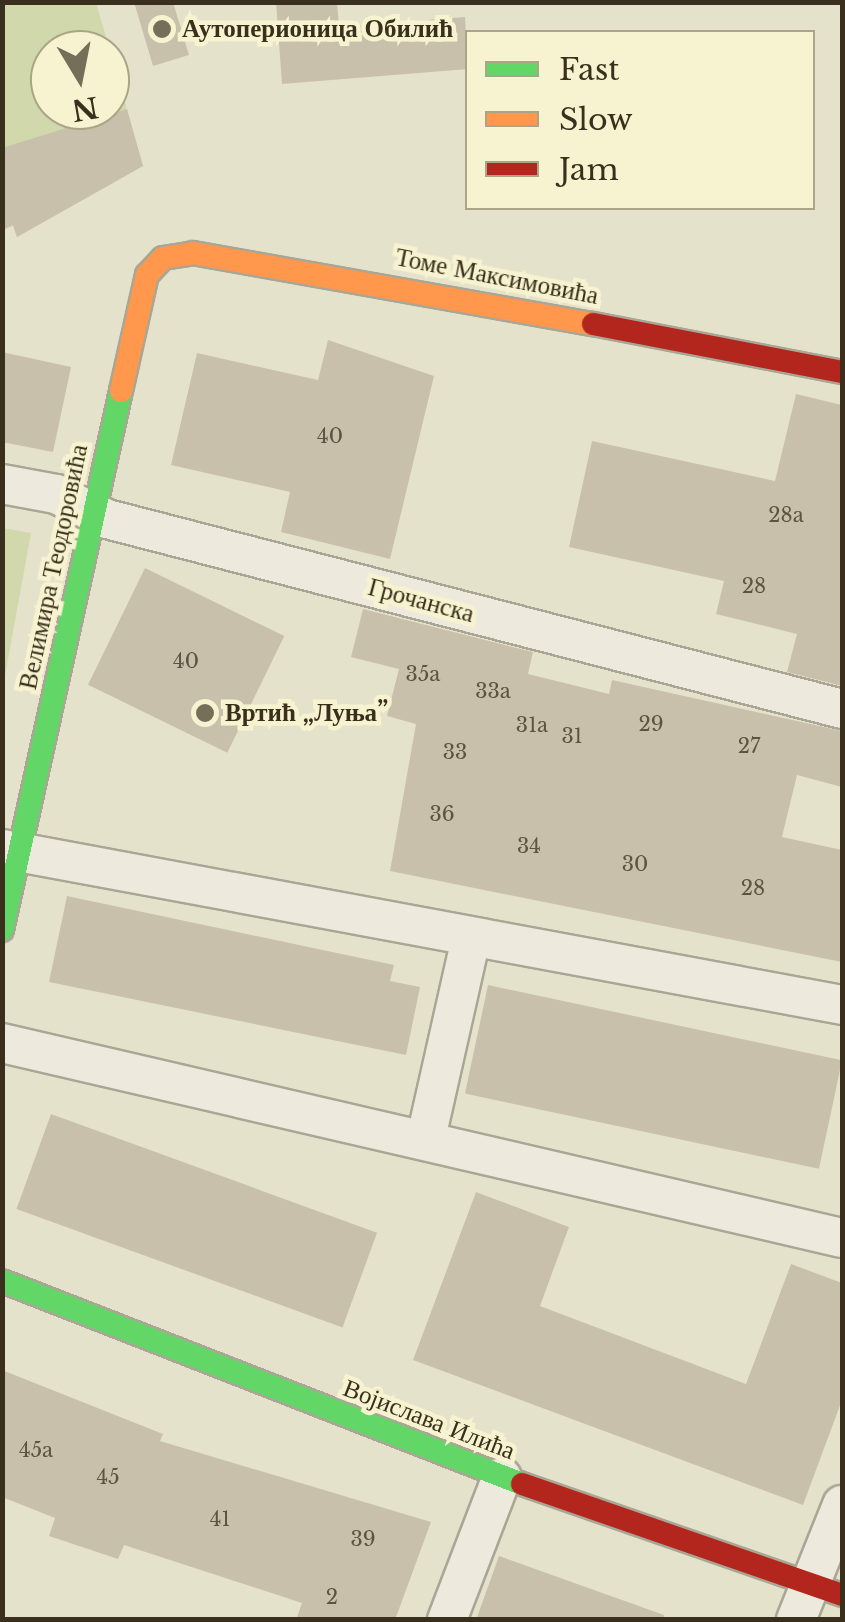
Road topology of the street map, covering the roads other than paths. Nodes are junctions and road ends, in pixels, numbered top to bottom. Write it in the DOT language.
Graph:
graph roads {
  1 [pos="147,274"];
  2 [pos="842,372"];
  3 [pos="2,484"];
  4 [pos="92,512"];
  5 [pos="842,709"];
  6 [pos="12,851"];
  7 [pos="2,930"];
  8 [pos="471,938"];
  9 [pos="842,1005"];
  10 [pos="2,1044"];
  11 [pos="426,1138"];
  12 [pos="842,1238"];
  13 [pos="2,1281"];
  14 [pos="502,1477"];
  15 [pos="842,1505"];
  16 [pos="827,1589"];
  17 [pos="448,1620"];
  18 [pos="796,1620"];
  1 -- 2 [label="street, Томе Максимовића"];
  1 -- 4 [label="street, Велимира Теодоровића"];
  3 -- 4 [label="street, Грочанска"];
  4 -- 5 [label="street, Грочанска"];
  4 -- 6 [label="street, Велимира Теодоровића"];
  6 -- 7 [label="street, Велимира Теодоровића"];
  6 -- 8 [label="street"];
  8 -- 9 [label="street"];
  8 -- 11 [label="street"];
  10 -- 11 [label="street"];
  11 -- 12 [label="street"];
  13 -- 14 [label="street, Војислава Илића"];
  14 -- 16 [label="street, Војислава Илића"];
  14 -- 17 [label="street"];
  15 -- 16 [label="street"];
  16 -- 18 [label="street"];
}
